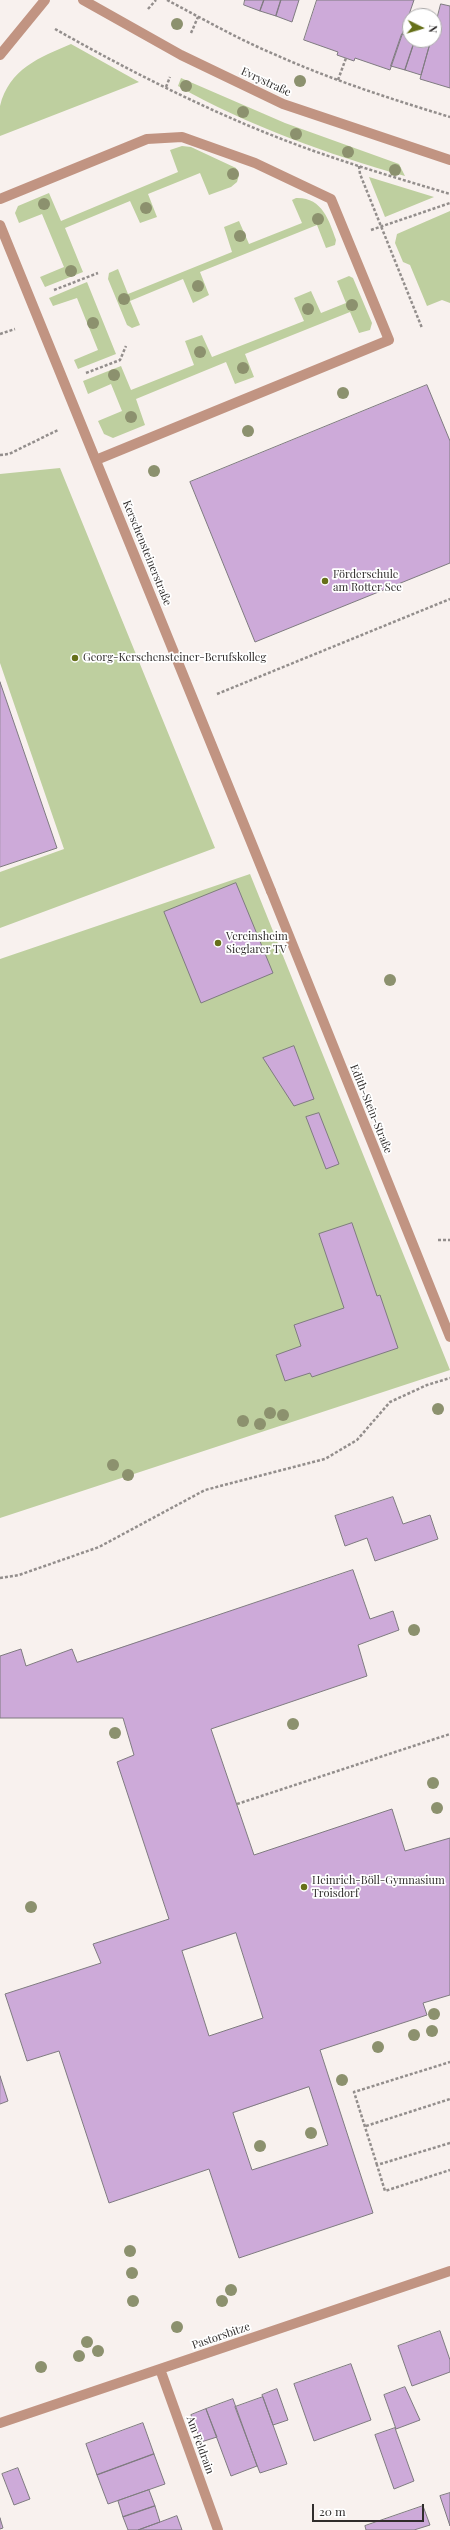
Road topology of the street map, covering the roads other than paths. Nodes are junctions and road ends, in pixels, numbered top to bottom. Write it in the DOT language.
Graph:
graph roads {
  1 [pos="45,0"];
  2 [pos="83,0"];
  3 [pos="0,55"];
  4 [pos="450,160"];
  5 [pos="0,199"];
  6 [pos="0,224"];
  7 [pos="5,247"];
  8 [pos="96,460"];
  9 [pos="270,891"];
  10 [pos="450,1337"];
  11 [pos="450,2271"];
  12 [pos="160,2369"];
  13 [pos="0,2423"];
  14 [pos="218,2530"];
  1 -- 3 [label="street"];
  2 -- 4 [label="street, Evrystraße"];
  5 -- 8 [label="street"];
  6 -- 7 [label="street, Kerschensteinerstraße"];
  7 -- 8 [label="street, Kerschensteinerstraße"];
  8 -- 9 [label="street, Kerschensteinerstraße"];
  9 -- 10 [label="street, Edith-Stein-Straße"];
  11 -- 12 [label="street, Pastorsbitze"];
  12 -- 13 [label="street, Pastorsbitze"];
  12 -- 14 [label="street, Am Feldrain"];
}
